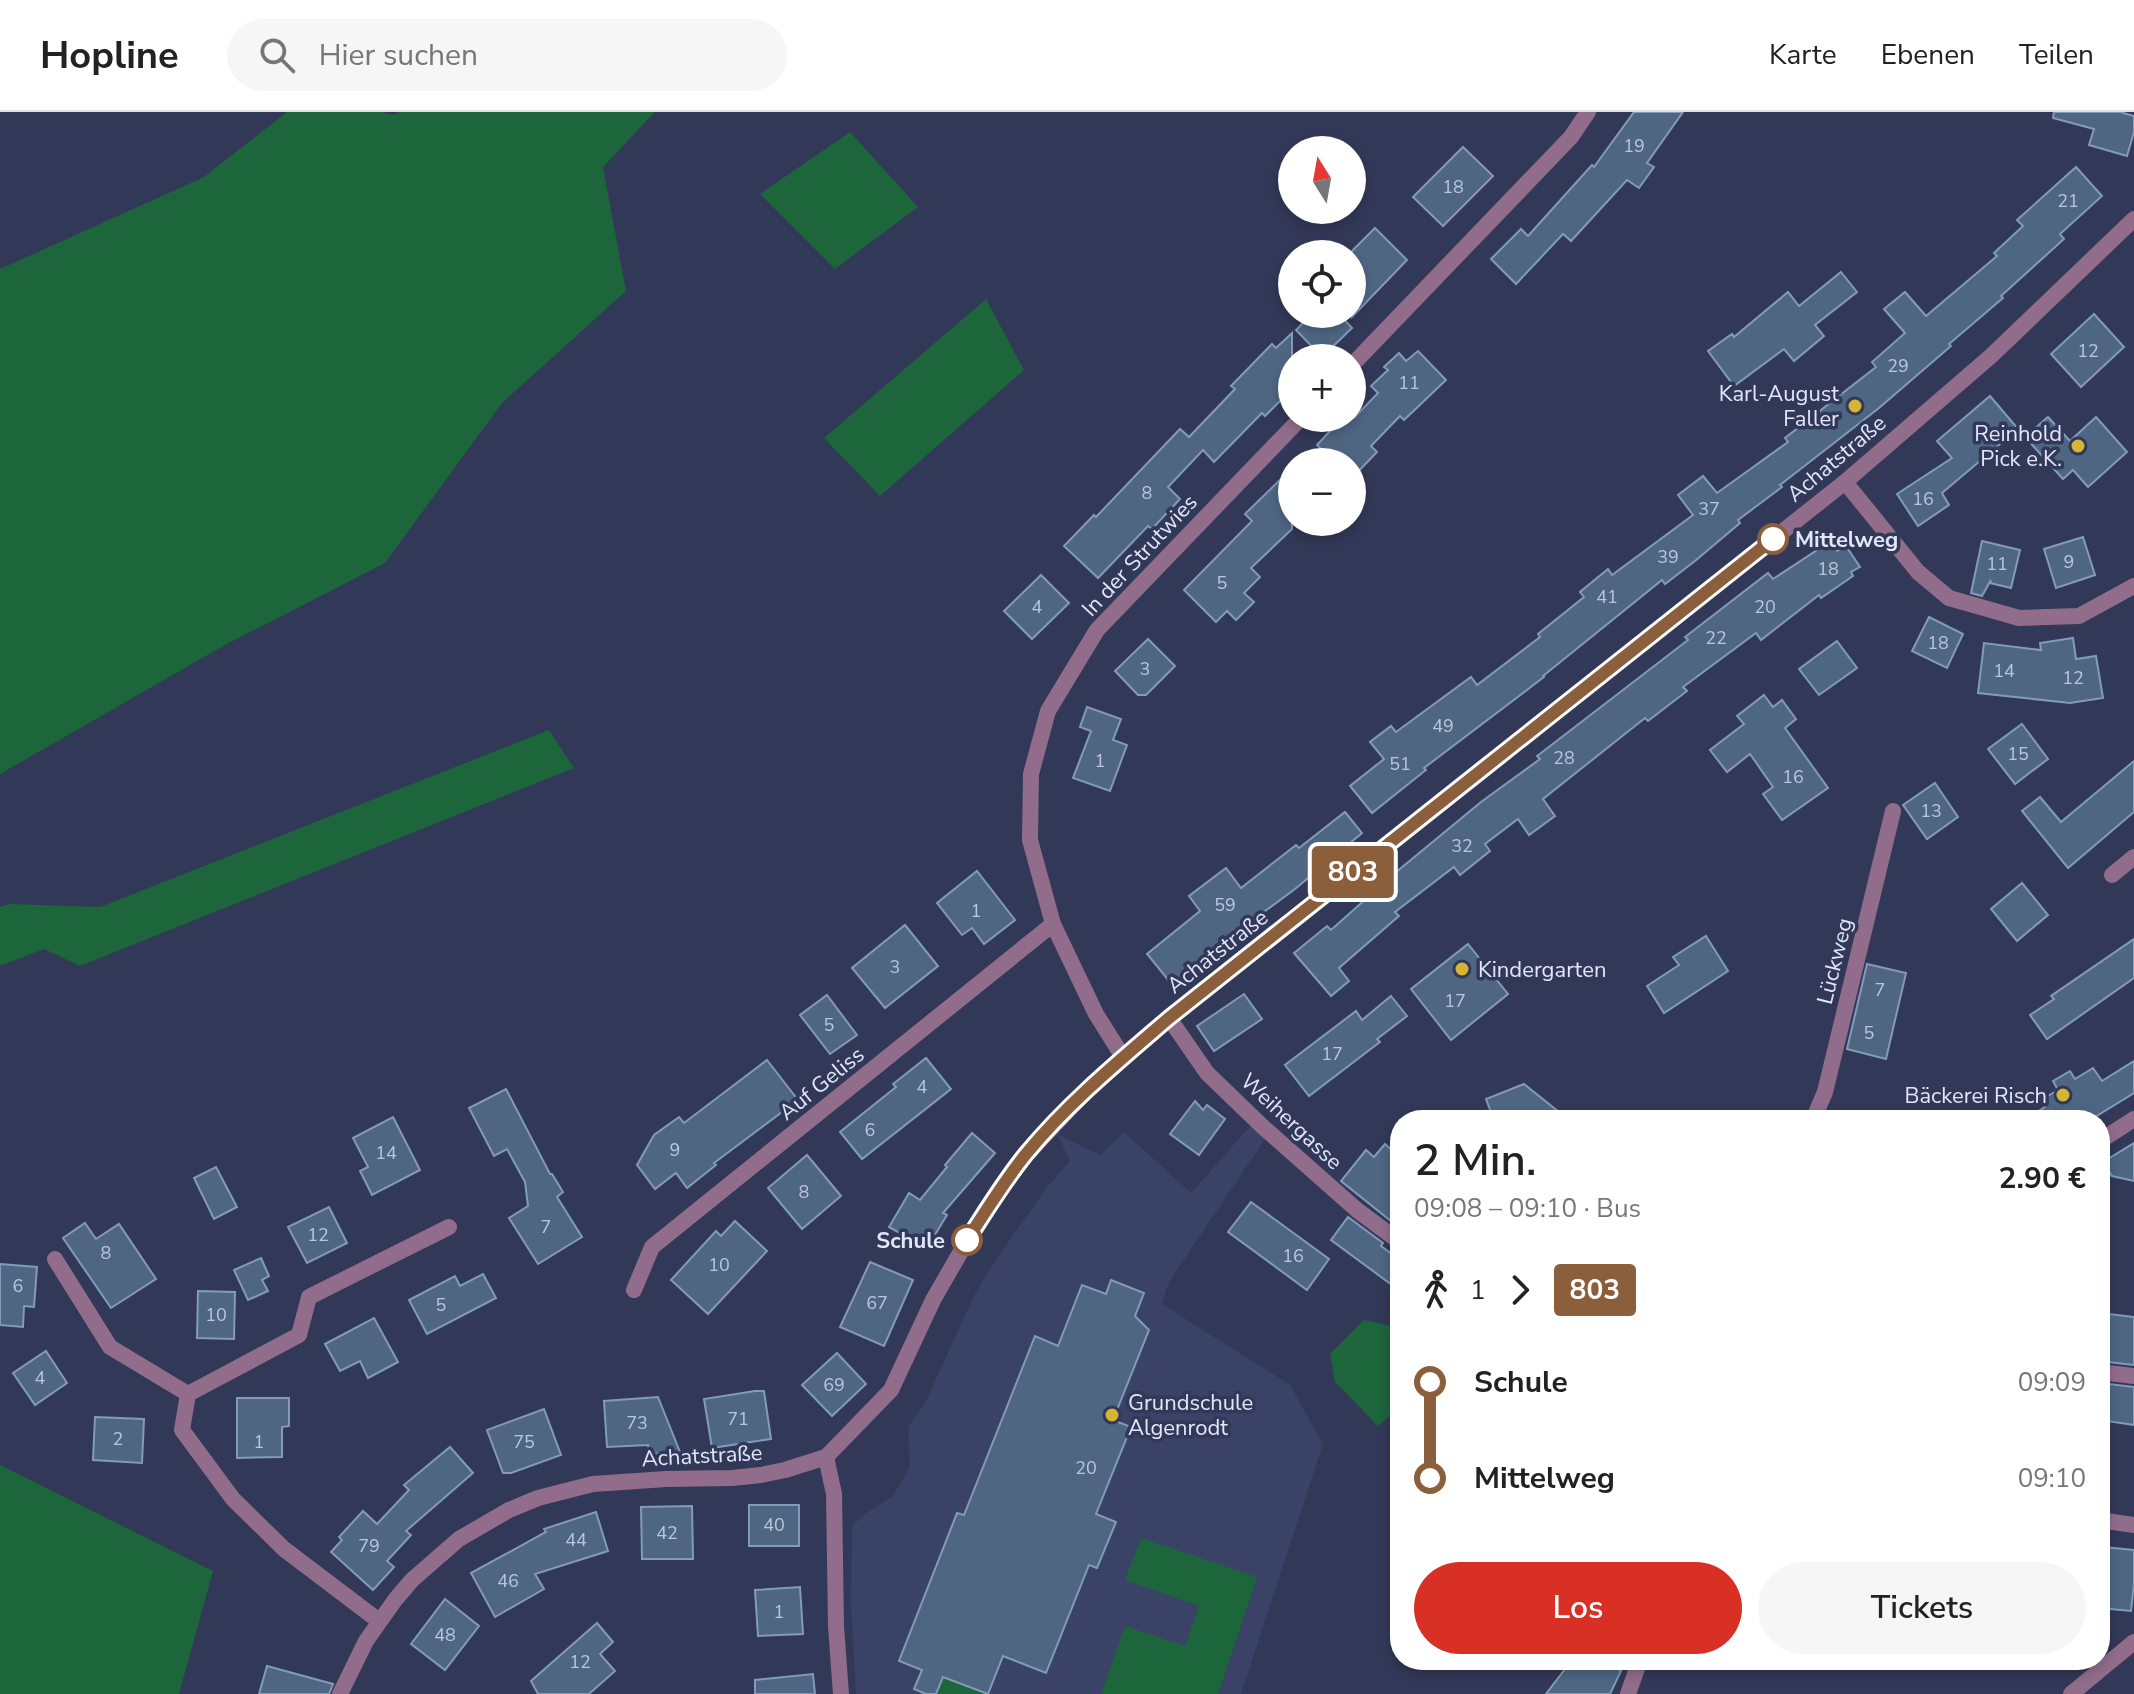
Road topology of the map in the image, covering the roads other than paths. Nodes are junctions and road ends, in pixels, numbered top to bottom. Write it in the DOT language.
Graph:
graph roads {
  1 [pos="1588,112"];
  2 [pos="2134,219"];
  3 [pos="1366,350"];
  4 [pos="1288,432"];
  5 [pos="1845,482"];
  6 [pos="2134,586"];
  7 [pos="1893,811"];
  8 [pos="2134,857"];
  9 [pos="2112,875"];
  10 [pos="1053,924"];
  11 [pos="1169,1018"];
  12 [pos="1123,1057"];
  13 [pos="1817,1110"];
  14 [pos="2134,1119"];
  15 [pos="2110,1135"];
  16 [pos="449,1227"];
  17 [pos="1390,1235"];
  18 [pos="55,1259"];
  19 [pos="634,1290"];
  20 [pos="2110,1373"];
  21 [pos="2134,1376"];
  22 [pos="188,1394"];
  23 [pos="826,1457"];
  24 [pos="2110,1521"];
  25 [pos="2134,1525"];
  26 [pos="379,1621"];
  27 [pos="2134,1642"];
  28 [pos="2110,1662"];
  29 [pos="1636,1670"];
  30 [pos="2100,1670"];
  31 [pos="340,1694"];
  32 [pos="841,1694"];
  33 [pos="1628,1694"];
  34 [pos="2071,1694"];
  1 -- 3 [label="street"];
  2 -- 5 [label="street, Achatstraße"];
  4 -- 10 [label="street, In der Strutwies"];
  5 -- 6 [label="street"];
  5 -- 11 [label="street, Achatstraße"];
  7 -- 13 [label="street, Lückweg"];
  8 -- 9 [label="street"];
  10 -- 12 [label="street, In der Strutwies"];
  10 -- 19 [label="street, Auf Geliss"];
  11 -- 12 [label="street, Achatstraße"];
  11 -- 17 [label="street, Weihergasse"];
  12 -- 23 [label="street, Achatstraße"];
  14 -- 15 [label="street"];
  16 -- 22 [label="street"];
  18 -- 22 [label="street"];
  20 -- 21 [label="street"];
  22 -- 26 [label="street"];
  23 -- 26 [label="street, Achatstraße"];
  23 -- 32 [label="street"];
  24 -- 25 [label="street"];
  26 -- 31 [label="street, Achatstraße"];
  27 -- 28 [label="street"];
  29 -- 33 [label="street"];
  30 -- 34 [label="street"];
}
